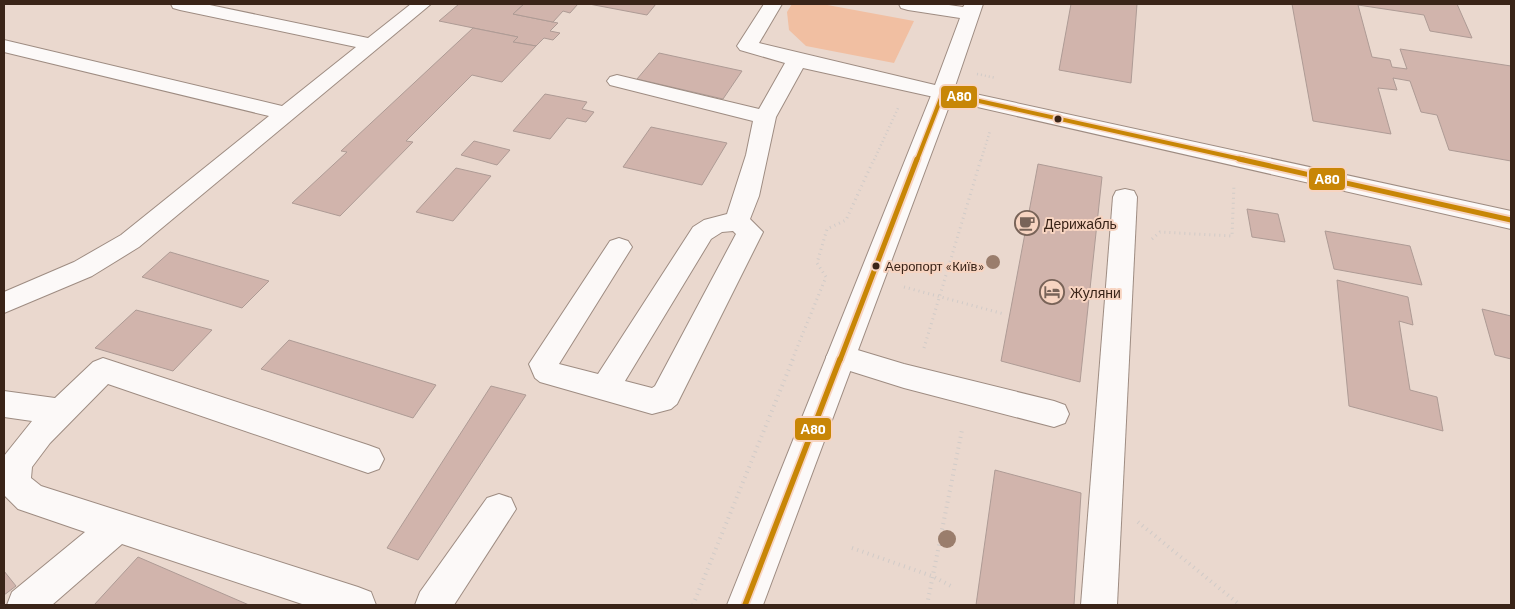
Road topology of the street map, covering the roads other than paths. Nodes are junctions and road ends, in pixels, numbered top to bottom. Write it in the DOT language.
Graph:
graph roads {
  1 [pos="180,4"];
  2 [pos="422,4"];
  3 [pos="772,4"];
  4 [pos="908,4"];
  5 [pos="972,9"];
  6 [pos="372,44"];
  7 [pos="4,46"];
  8 [pos="797,60"];
  9 [pos="617,81"];
  10 [pos="947,81"];
  11 [pos="287,114"];
  12 [pos="765,117"];
  13 [pos="1125,197"];
  14 [pos="1511,220"];
  15 [pos="736,223"];
  16 [pos="619,247"];
  17 [pos="11,295"];
  18 [pos="841,357"];
  19 [pos="605,388"];
  20 [pos="4,404"];
  21 [pos="61,412"];
  22 [pos="1054,414"];
  23 [pos="368,458"];
  24 [pos="499,509"];
  25 [pos="117,526"];
  26 [pos="25,605"];
  27 [pos="358,605"];
  28 [pos="433,605"];
  29 [pos="745,605"];
  30 [pos="1099,605"];
  1 -- 6 [label="main road"];
  2 -- 6 [label="main road"];
  3 -- 8 [label="main road"];
  4 -- 5 [label="main road"];
  5 -- 10 [label="main road"];
  6 -- 11 [label="main road"];
  7 -- 11 [label="main road"];
  8 -- 10 [label="main road"];
  8 -- 12 [label="main road"];
  9 -- 12 [label="main road"];
  10 -- 14 [label="main road"];
  10 -- 18 [label="main road"];
  11 -- 17 [label="main road"];
  12 -- 15 [label="main road"];
  13 -- 30 [label="main road"];
  15 -- 19 [label="main road"];
  15 -- 19 [label="main road"];
  16 -- 19 [label="main road"];
  18 -- 22 [label="main road"];
  18 -- 29 [label="main road"];
  20 -- 21 [label="main road"];
  21 -- 23 [label="main road"];
  21 -- 25 [label="main road"];
  24 -- 28 [label="main road"];
  25 -- 26 [label="main road"];
  25 -- 27 [label="main road"];
}
